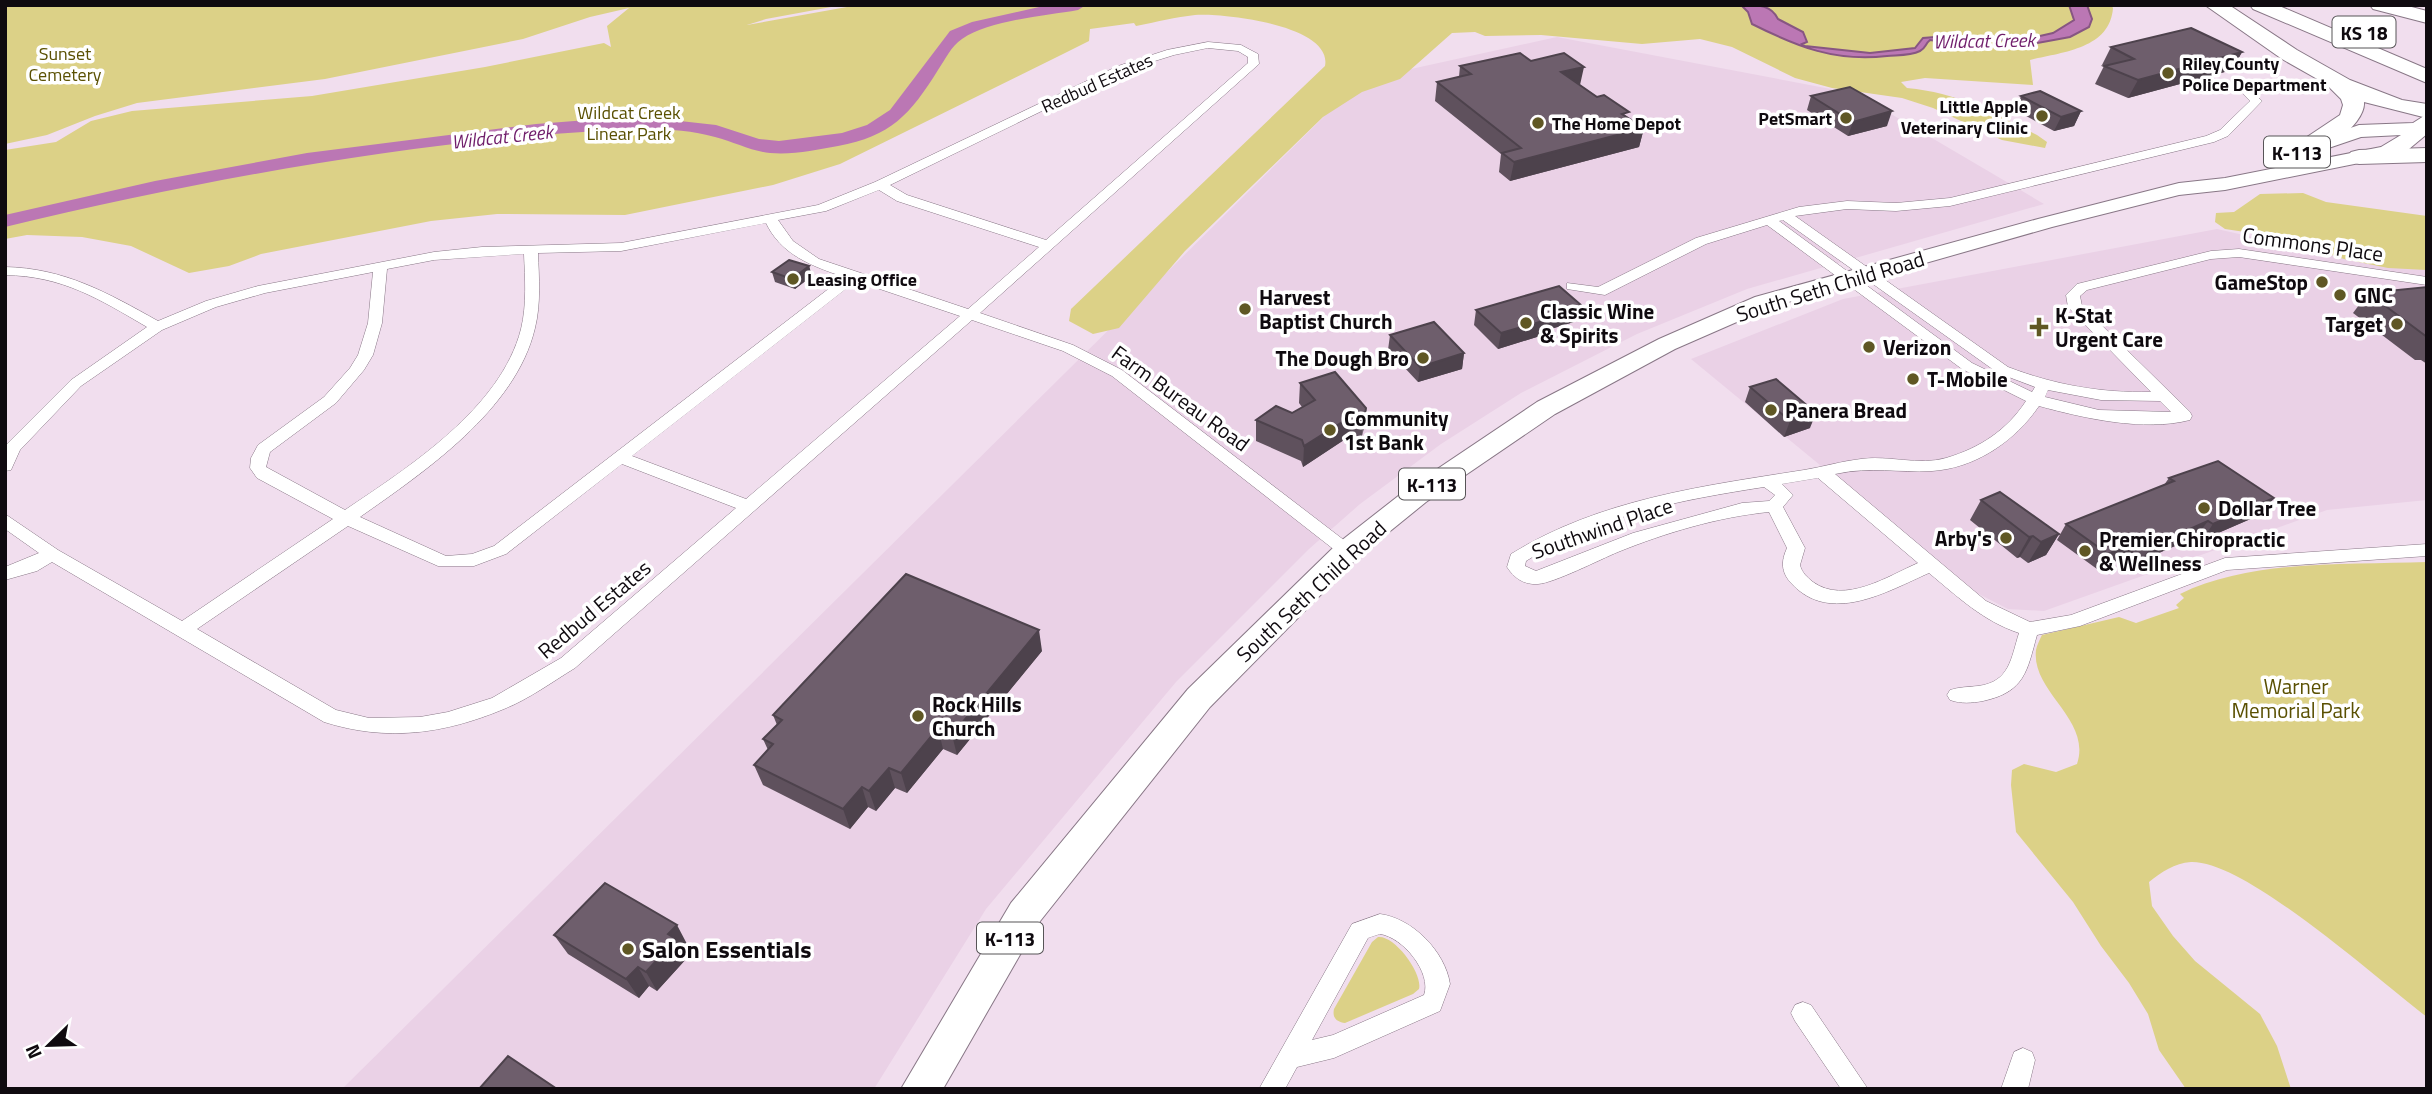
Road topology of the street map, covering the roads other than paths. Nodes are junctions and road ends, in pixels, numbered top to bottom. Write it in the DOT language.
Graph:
graph roads {
  1 [pos="2215,5"];
  2 [pos="2260,5"];
  3 [pos="2301,5"];
  4 [pos="2380,5"];
  5 [pos="2427,17"];
  6 [pos="2424,69"];
  7 [pos="2333,79"];
  8 [pos="2243,87"];
  9 [pos="2424,122"];
  10 [pos="2300,152"];
  11 [pos="2427,155"];
  12 [pos="2359,157"];
  13 [pos="880,186"];
  14 [pos="2179,189"];
  15 [pos="1785,215"];
  16 [pos="771,219"];
  17 [pos="1768,219"];
  18 [pos="1047,245"];
  19 [pos="531,250"];
  20 [pos="380,266"];
  21 [pos="5,271"];
  22 [pos="1856,275"];
  23 [pos="852,277"];
  24 [pos="2427,281"];
  25 [pos="1572,286"];
  26 [pos="970,315"];
  27 [pos="157,327"];
  28 [pos="2039,393"];
  29 [pos="2163,396"];
  30 [pos="620,457"];
  31 [pos="5,466"];
  32 [pos="1822,472"];
  33 [pos="1767,480"];
  34 [pos="1774,506"];
  35 [pos="750,507"];
  36 [pos="346,518"];
  37 [pos="5,520"];
  38 [pos="2427,550"];
  39 [pos="1347,551"];
  40 [pos="52,554"];
  41 [pos="1931,565"];
  42 [pos="5,575"];
  43 [pos="183,629"];
  44 [pos="2030,629"];
  45 [pos="1957,695"];
  46 [pos="1803,1013"];
  47 [pos="1289,1057"];
  48 [pos="2023,1060"];
  49 [pos="921,1089"];
  50 [pos="1271,1089"];
  51 [pos="1856,1089"];
  52 [pos="2013,1089"];
  1 -- 7 [label="highway"];
  2 -- 6 [label="highway, KS 18"];
  3 -- 6 [label="highway, KS 18"];
  4 -- 5 [label="highway"];
  7 -- 9 [label="highway"];
  7 -- 10 [label="highway"];
  8 -- 15 [label="street"];
  9 -- 10 [label="main road, South Seth Child Road / K-113"];
  9 -- 12 [label="main road, South Seth Child Road / K-113"];
  10 -- 14 [label="main road, South Seth Child Road / K-113"];
  11 -- 12 [label="highway"];
  12 -- 14 [label="main road, South Seth Child Road / K-113"];
  13 -- 16 [label="street, Redbud Estates"];
  13 -- 18 [label="street"];
  13 -- 18 [label="street, Redbud Estates"];
  14 -- 22 [label="main road, South Seth Child Road / K-113"];
  15 -- 17 [label="street"];
  15 -- 22 [label="street"];
  16 -- 19 [label="street, Redbud Estates"];
  16 -- 23 [label="street"];
  17 -- 22 [label="street"];
  17 -- 25 [label="street"];
  18 -- 26 [label="street, Redbud Estates"];
  19 -- 20 [label="street, Redbud Estates"];
  19 -- 36 [label="street"];
  20 -- 27 [label="street, Redbud Estates"];
  20 -- 36 [label="street"];
  21 -- 27 [label="street"];
  22 -- 28 [label="street"];
  22 -- 39 [label="main road, South Seth Child Road / K-113"];
  23 -- 26 [label="street"];
  23 -- 30 [label="street"];
  24 -- 29 [label="street, Commons Place"];
  26 -- 35 [label="street, Redbud Estates"];
  26 -- 39 [label="street, Farm Bureau Road"];
  27 -- 31 [label="street, Redbud Estates"];
  28 -- 29 [label="street"];
  28 -- 29 [label="street, Commons Place"];
  28 -- 32 [label="street, Southwind Place"];
  30 -- 35 [label="street"];
  30 -- 36 [label="street"];
  32 -- 33 [label="street, Southwind Place"];
  32 -- 41 [label="street"];
  33 -- 34 [label="street"];
  33 -- 34 [label="street, Southwind Place"];
  34 -- 41 [label="street"];
  35 -- 43 [label="street, Redbud Estates"];
  36 -- 43 [label="street"];
  37 -- 40 [label="street, Redbud Estates"];
  38 -- 44 [label="street"];
  39 -- 49 [label="main road, South Seth Child Road / K-113"];
  40 -- 42 [label="street"];
  40 -- 43 [label="street, Redbud Estates"];
  41 -- 44 [label="street"];
  44 -- 45 [label="street"];
  46 -- 51 [label="street"];
  47 -- 47 [label="street"];
  47 -- 50 [label="street"];
  48 -- 52 [label="street"];
}
